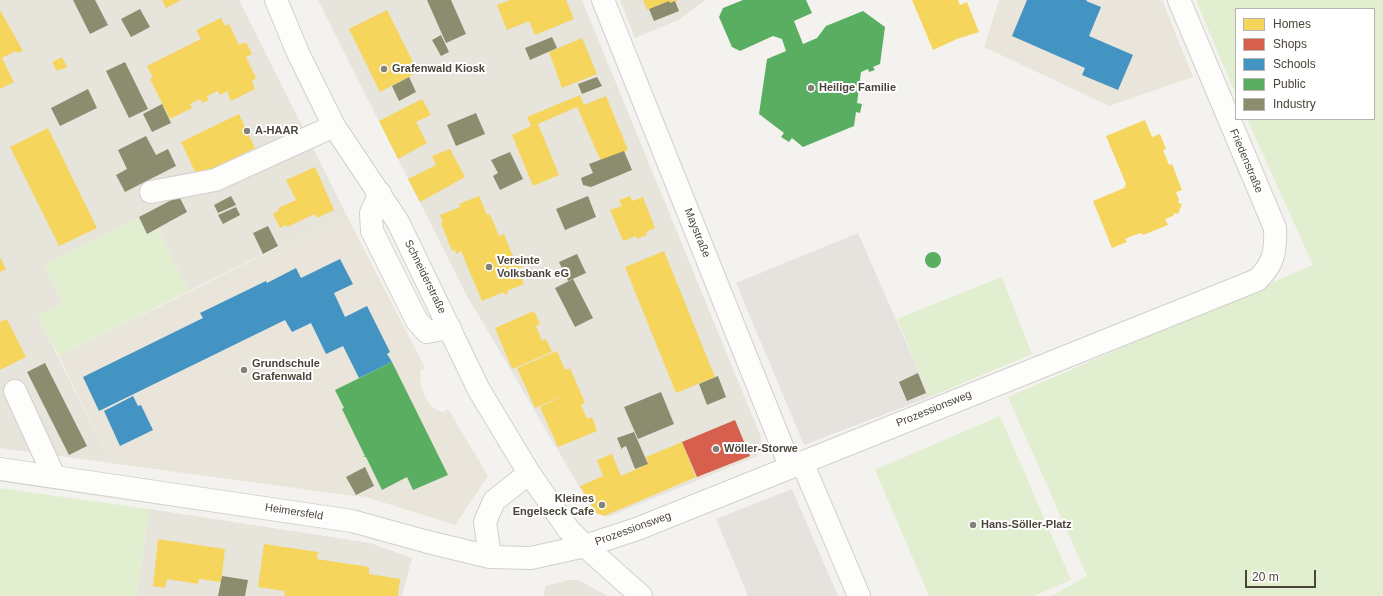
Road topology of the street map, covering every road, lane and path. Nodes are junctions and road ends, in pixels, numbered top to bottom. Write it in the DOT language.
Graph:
graph roads {
  1 [pos="276,0"];
  2 [pos="603,0"];
  3 [pos="1179,0"];
  4 [pos="334,126"];
  5 [pos="151,192"];
  6 [pos="1273,258"];
  7 [pos="14,391"];
  8 [pos="796,464"];
  9 [pos="0,469"];
  10 [pos="529,473"];
  11 [pos="54,476"];
  12 [pos="585,546"];
  13 [pos="490,557"];
  14 [pos="641,596"];
  15 [pos="859,596"];
  1 -- 4 [label="street, Schneiderstraße"];
  2 -- 8 [label="street, Maystraße"];
  3 -- 6 [label="street, Friedenstraße"];
  4 -- 5 [label="street"];
  4 -- 10 [label="street, Schneiderstraße"];
  6 -- 8 [label="street, Prozessionsweg"];
  7 -- 11 [label="street"];
  8 -- 12 [label="street, Prozessionsweg"];
  8 -- 15 [label="street, Maystraße"];
  9 -- 11 [label="street, Heimersfeld"];
  10 -- 12 [label="street, Schneiderstraße"];
  10 -- 13 [label="street"];
  11 -- 13 [label="street, Heimersfeld"];
  12 -- 13 [label="street, Heimersfeld"];
  12 -- 14 [label="street, Schneiderstraße"];
}
